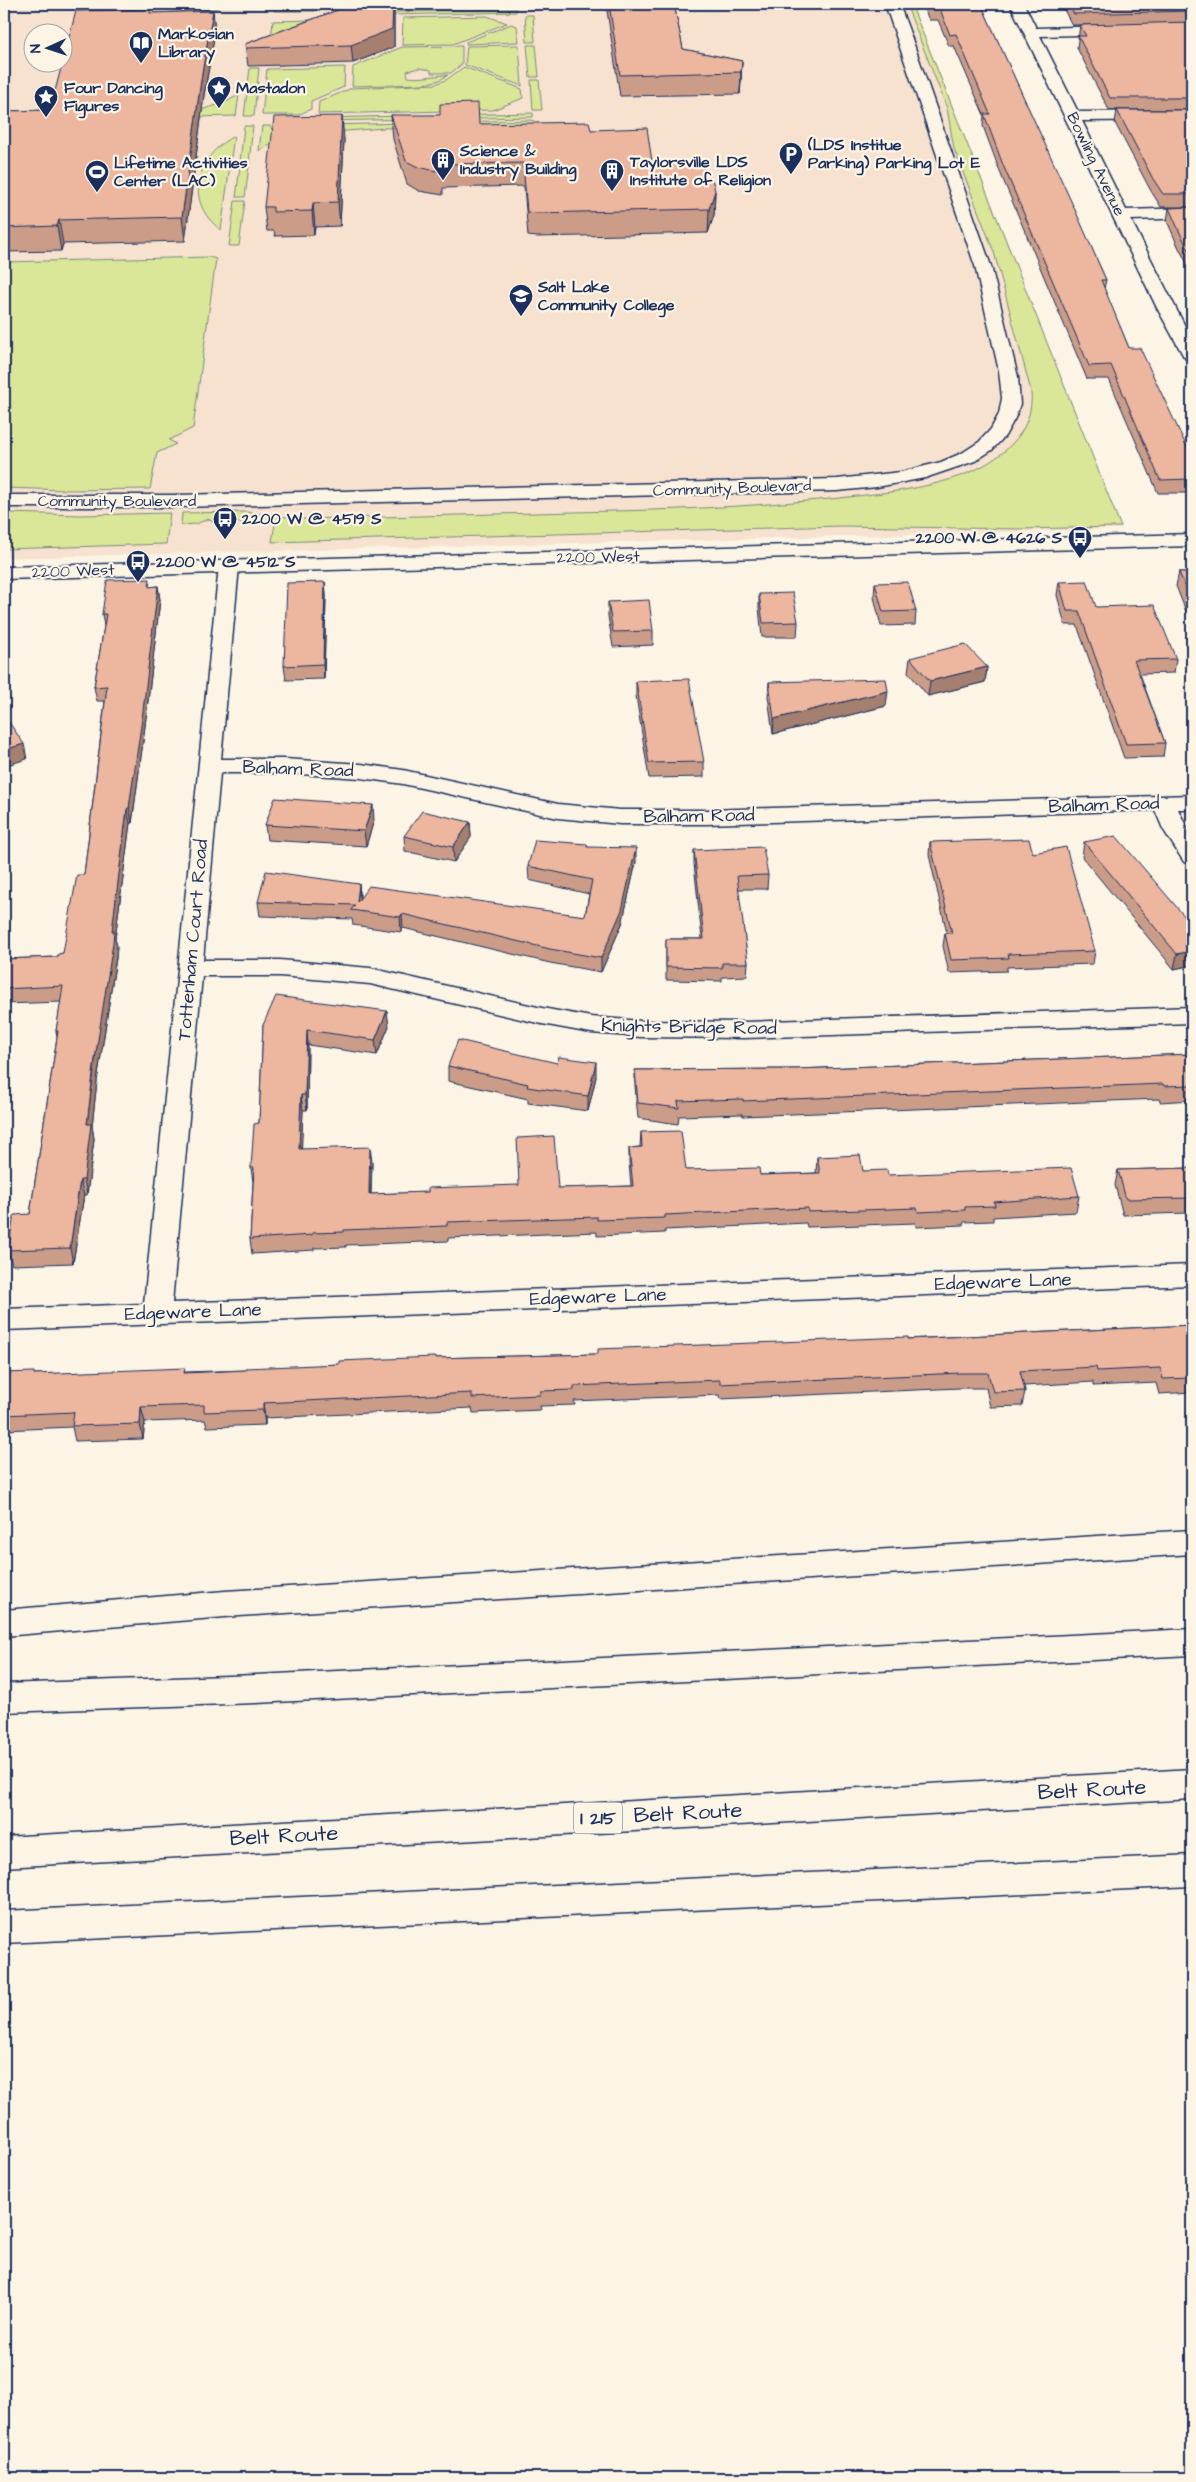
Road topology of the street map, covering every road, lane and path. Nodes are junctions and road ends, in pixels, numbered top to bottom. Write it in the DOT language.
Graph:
graph roads {
  1 [pos="892,4"];
  2 [pos="1017,4"];
  3 [pos="1192,28"];
  4 [pos="1031,32"];
  5 [pos="1192,115"];
  6 [pos="1073,117"];
  7 [pos="1192,213"];
  8 [pos="1120,215"];
  9 [pos="1184,324"];
  10 [pos="1192,355"];
  11 [pos="4,500"];
  12 [pos="1192,540"];
  13 [pos="229,566"];
  14 [pos="4,573"];
  15 [pos="210,766"];
  16 [pos="1192,802"];
  17 [pos="1164,803"];
  18 [pos="1192,857"];
  19 [pos="190,968"];
  20 [pos="1192,1014"];
  21 [pos="1192,1275"];
  22 [pos="158,1314"];
  23 [pos="4,1320"];
  24 [pos="1192,1542"];
  25 [pos="4,1623"];
  26 [pos="1192,1642"];
  27 [pos="4,1698"];
  28 [pos="1192,1784"];
  29 [pos="4,1852"];
  30 [pos="1192,1870"];
  31 [pos="4,1927"];
  1 -- 11 [label="main road, Community Boulevard"];
  2 -- 4 [label="main road, Bowling Avenue"];
  3 -- 4 [label="main road"];
  4 -- 6 [label="main road, Bowling Avenue"];
  5 -- 6 [label="main road"];
  6 -- 8 [label="main road, Bowling Avenue"];
  7 -- 8 [label="main road"];
  8 -- 9 [label="main road, Bowling Avenue"];
  9 -- 10 [label="main road, Bowling Avenue"];
  12 -- 13 [label="main road, 2200 West"];
  13 -- 14 [label="main road, 2200 West"];
  13 -- 15 [label="main road, Tottenham Court Road"];
  15 -- 17 [label="main road, Balham Road"];
  15 -- 19 [label="main road, Tottenham Court Road"];
  16 -- 17 [label="main road, Balham Road"];
  17 -- 18 [label="main road"];
  19 -- 20 [label="main road, Knights Bridge Road"];
  19 -- 22 [label="main road, Tottenham Court Road"];
  21 -- 22 [label="main road, Edgeware Lane"];
  22 -- 23 [label="main road, Edgeware Lane"];
  24 -- 25 [label="main road"];
  26 -- 27 [label="main road"];
  28 -- 29 [label="main road, Belt Route / I 215"];
  30 -- 31 [label="main road"];
}
